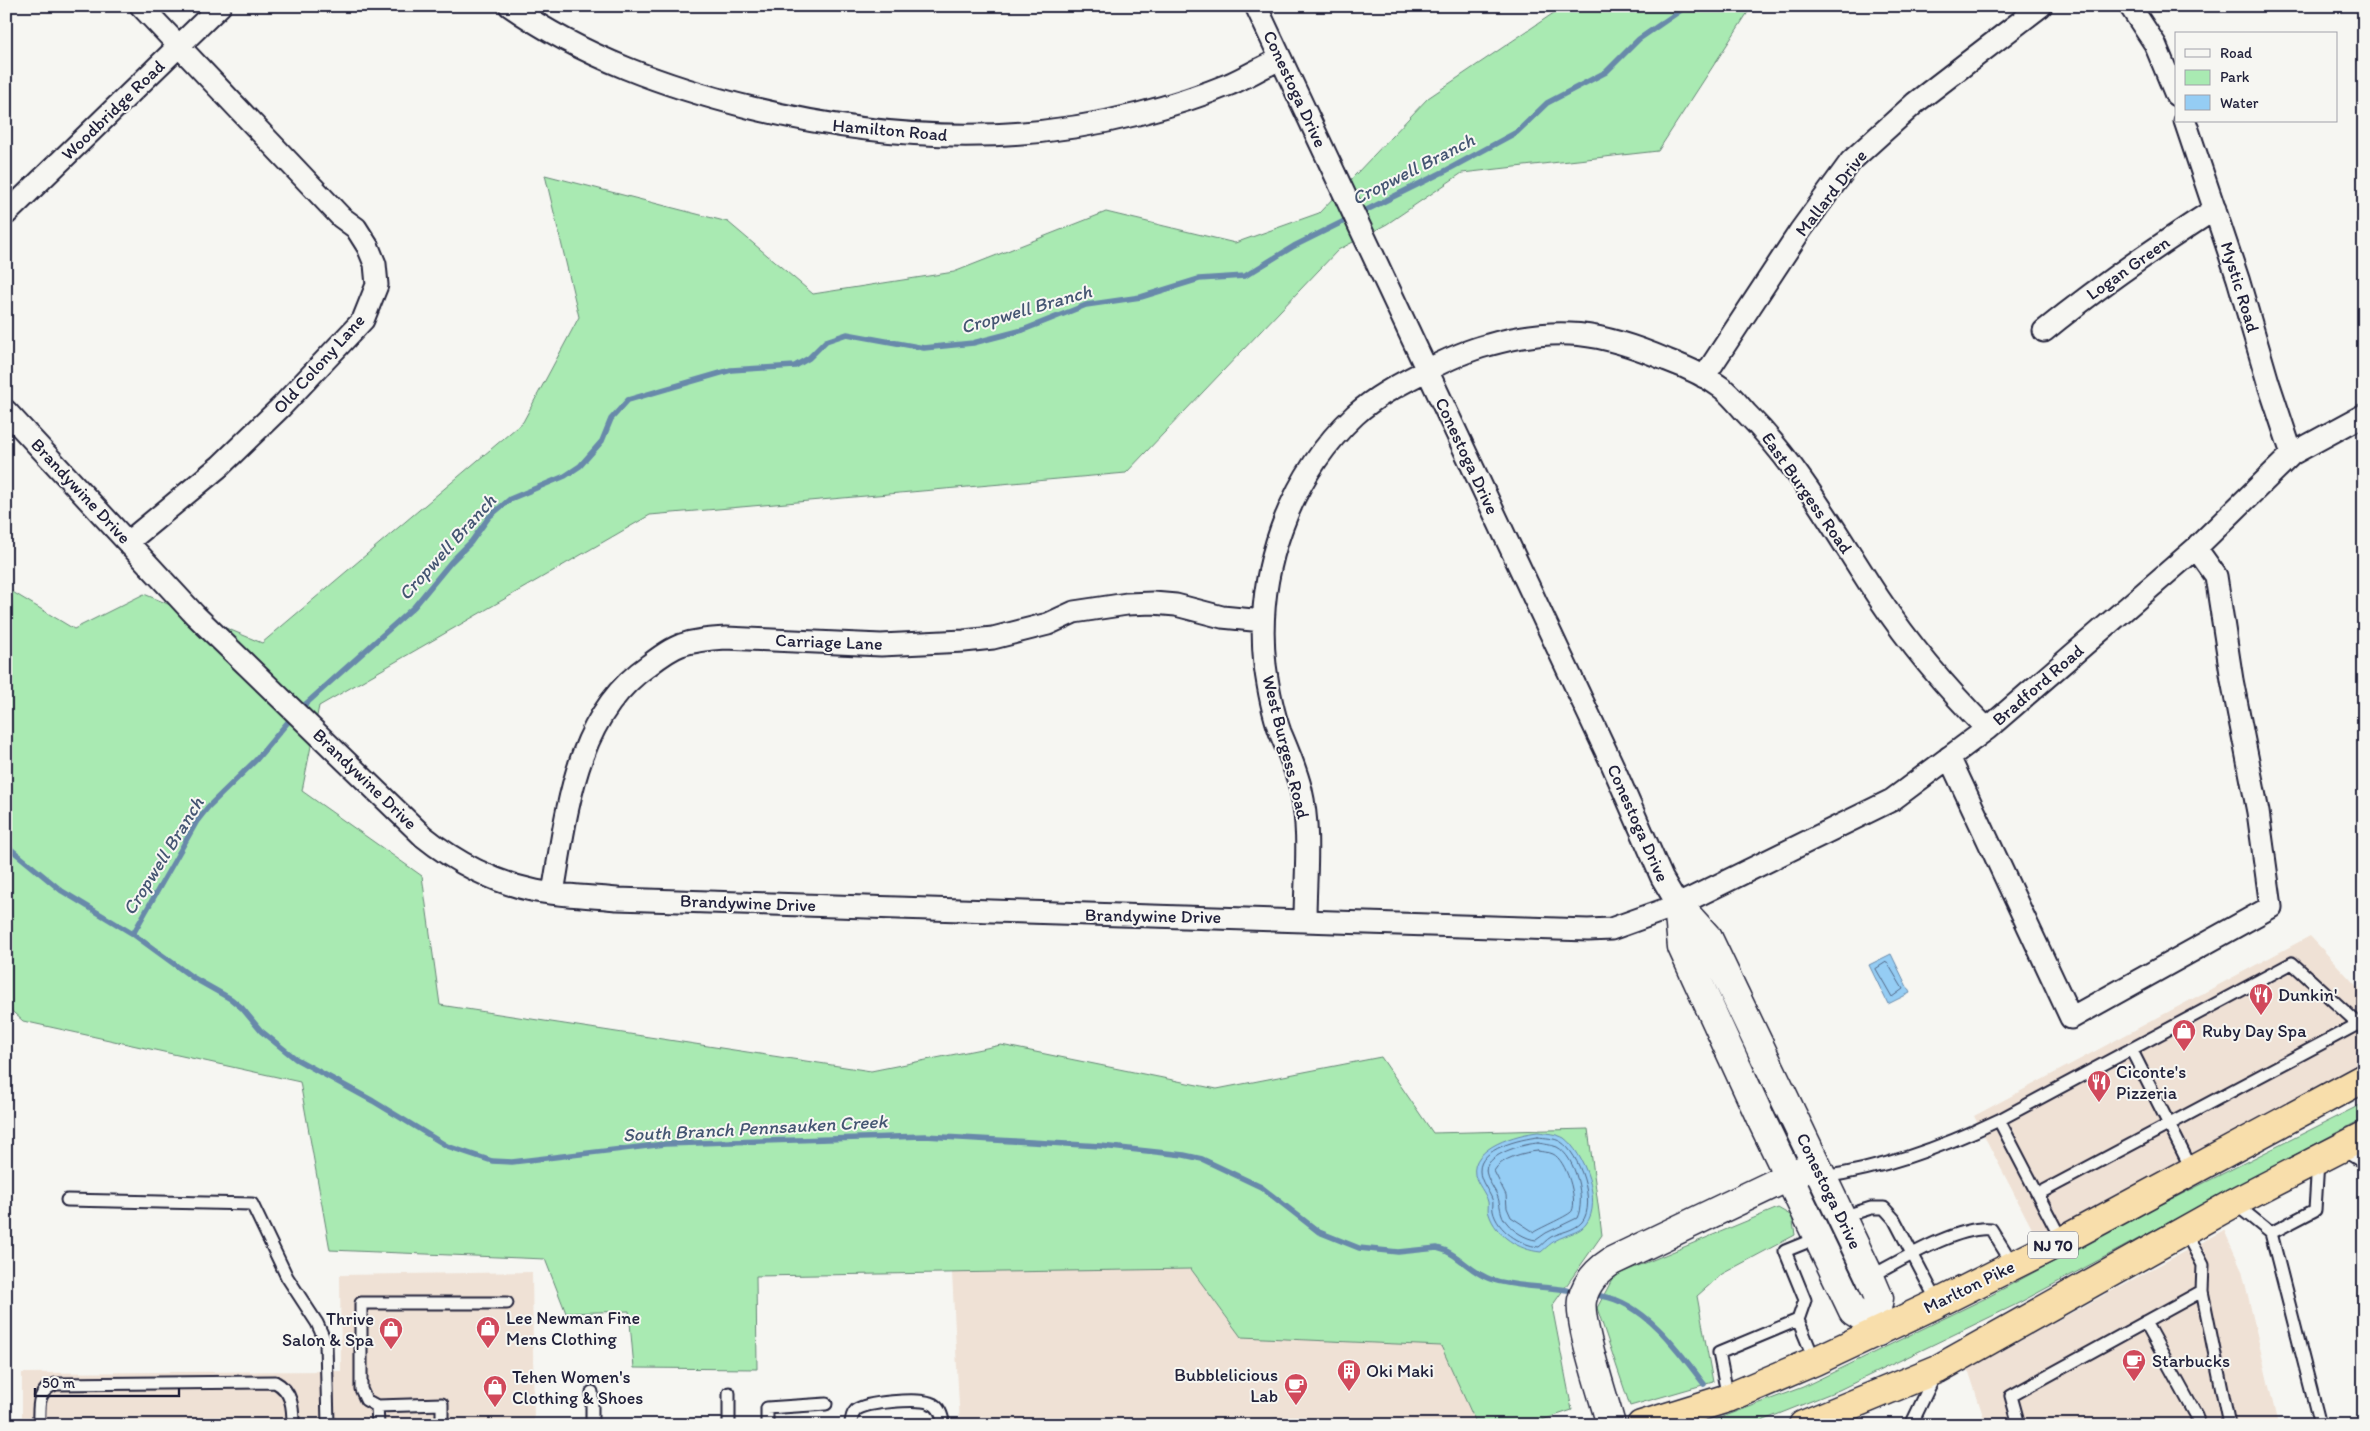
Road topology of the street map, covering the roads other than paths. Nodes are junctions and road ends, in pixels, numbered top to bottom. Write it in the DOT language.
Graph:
graph roads {
  1 [pos="141,6"];
  2 [pos="220,6"];
  3 [pos="510,6"];
  4 [pos="1256,6"];
  5 [pos="2041,6"];
  6 [pos="2130,6"];
  7 [pos="178,46"];
  8 [pos="1281,59"];
  9 [pos="2175,93"];
  10 [pos="2185,122"];
  11 [pos="2215,209"];
  12 [pos="6,214"];
  13 [pos="2044,331"];
  14 [pos="1428,370"];
  15 [pos="1704,377"];
  16 [pos="6,411"];
  17 [pos="2364,416"];
  18 [pos="2292,454"];
  19 [pos="128,542"];
  20 [pos="2196,548"];
  21 [pos="1264,622"];
  22 [pos="1987,729"];
  23 [pos="1948,758"];
  24 [pos="553,893"];
  25 [pos="1678,905"];
  26 [pos="1305,920"];
  27 [pos="2361,1026"];
  28 [pos="2131,1049"];
  29 [pos="2364,1078"];
  30 [pos="1999,1120"];
  31 [pos="2170,1124"];
  32 [pos="2364,1136"];
  33 [pos="2329,1154"];
  34 [pos="2364,1163"];
  35 [pos="2192,1170"];
  36 [pos="1819,1171"];
  37 [pos="1788,1176"];
  38 [pos="2038,1194"];
  39 [pos="67,1200"];
  40 [pos="2234,1203"];
  41 [pos="1842,1218"];
  42 [pos="2185,1231"];
  43 [pos="2271,1233"];
  44 [pos="1817,1238"];
  45 [pos="2062,1241"];
  46 [pos="1913,1255"];
  47 [pos="2014,1266"];
  48 [pos="1870,1276"];
  49 [pos="2202,1291"];
  50 [pos="507,1303"];
  51 [pos="1938,1303"];
  52 [pos="1798,1320"];
  53 [pos="2145,1322"];
  54 [pos="1876,1328"];
  55 [pos="1815,1361"];
  56 [pos="1938,1369"];
  57 [pos="592,1392"];
  58 [pos="729,1393"];
  59 [pos="1728,1398"];
  60 [pos="826,1404"];
  61 [pos="377,1406"];
  62 [pos="39,1425"];
  63 [pos="293,1425"];
  64 [pos="328,1425"];
  65 [pos="378,1425"];
  66 [pos="442,1425"];
  67 [pos="592,1425"];
  68 [pos="729,1425"];
  69 [pos="767,1425"];
  70 [pos="851,1425"];
  71 [pos="944,1425"];
  72 [pos="1611,1425"];
  73 [pos="1641,1425"];
  74 [pos="1803,1425"];
  75 [pos="1911,1425"];
  76 [pos="2019,1425"];
  77 [pos="2199,1425"];
  78 [pos="2229,1425"];
  79 [pos="2320,1425"];
  1 -- 7 [label="street, Old Colony Lane"];
  2 -- 7 [label="street, Woodbridge Road"];
  3 -- 8 [label="street, Hamilton Road"];
  4 -- 8 [label="street, Conestoga Drive"];
  5 -- 15 [label="street, Mallard Drive"];
  6 -- 9 [label="street"];
  7 -- 12 [label="street, Woodbridge Road"];
  7 -- 19 [label="street, Old Colony Lane"];
  8 -- 14 [label="street, Conestoga Drive"];
  10 -- 11 [label="street, Mystic Road"];
  11 -- 13 [label="street, Logan Green"];
  11 -- 18 [label="street, Mystic Road"];
  14 -- 15 [label="street, East Burgess Road"];
  14 -- 21 [label="street, West Burgess Road"];
  14 -- 25 [label="street, Conestoga Drive"];
  15 -- 22 [label="street, East Burgess Road"];
  16 -- 19 [label="street, Brandywine Drive"];
  17 -- 18 [label="street, Bradford Road"];
  18 -- 20 [label="street, Bradford Road"];
  19 -- 24 [label="street, Brandywine Drive"];
  20 -- 22 [label="street, Bradford Road"];
  20 -- 23 [label="street"];
  21 -- 24 [label="street, Carriage Lane"];
  21 -- 26 [label="street, West Burgess Road"];
  22 -- 23 [label="street, Bradford Road"];
  23 -- 25 [label="street, Bradford Road"];
  24 -- 26 [label="street, Brandywine Drive"];
  25 -- 26 [label="street, Brandywine Drive"];
  25 -- 36 [label="street, Conestoga Drive"];
  25 -- 37 [label="street, Conestoga Drive"];
  27 -- 28 [label="lane"];
  27 -- 31 [label="lane"];
  28 -- 30 [label="lane"];
  28 -- 31 [label="lane"];
  29 -- 35 [label="highway, Marlton Pike / NJ 70"];
  30 -- 36 [label="lane"];
  30 -- 38 [label="lane"];
  31 -- 35 [label="lane"];
  31 -- 38 [label="lane"];
  32 -- 33 [label="highway"];
  33 -- 34 [label="lane"];
  33 -- 40 [label="highway"];
  33 -- 43 [label="lane"];
  35 -- 45 [label="highway, Marlton Pike / NJ 70"];
  36 -- 37 [label="street"];
  36 -- 41 [label="street, Conestoga Drive"];
  37 -- 44 [label="street, Conestoga Drive"];
  37 -- 72 [label="street"];
  38 -- 45 [label="lane"];
  39 -- 64 [label="lane"];
  40 -- 42 [label="highway"];
  40 -- 43 [label="lane"];
  41 -- 46 [label="lane"];
  41 -- 48 [label="street, Conestoga Drive"];
  42 -- 49 [label="lane"];
  42 -- 56 [label="highway"];
  43 -- 79 [label="lane"];
  44 -- 52 [label="lane"];
  44 -- 54 [label="street, Conestoga Drive"];
  45 -- 47 [label="highway, Marlton Pike / NJ 70"];
  46 -- 47 [label="lane"];
  46 -- 48 [label="lane"];
  46 -- 51 [label="lane"];
  47 -- 51 [label="highway, Marlton Pike / NJ 70"];
  48 -- 54 [label="street, Conestoga Drive"];
  49 -- 53 [label="lane"];
  49 -- 78 [label="lane"];
  50 -- 61 [label="lane"];
  51 -- 54 [label="highway, Marlton Pike / NJ 70"];
  52 -- 55 [label="lane"];
  52 -- 59 [label="lane"];
  53 -- 76 [label="lane"];
  53 -- 77 [label="lane"];
  54 -- 55 [label="highway, Marlton Pike / NJ 70"];
  55 -- 59 [label="highway, Marlton Pike / NJ 70"];
  56 -- 74 [label="highway"];
  56 -- 75 [label="lane"];
  57 -- 67 [label="lane"];
  58 -- 68 [label="lane"];
  59 -- 73 [label="highway, Marlton Pike / NJ 70"];
  60 -- 69 [label="lane"];
  61 -- 65 [label="lane"];
  61 -- 66 [label="lane"];
  62 -- 63 [label="lane"];
  70 -- 71 [label="lane"];
}
